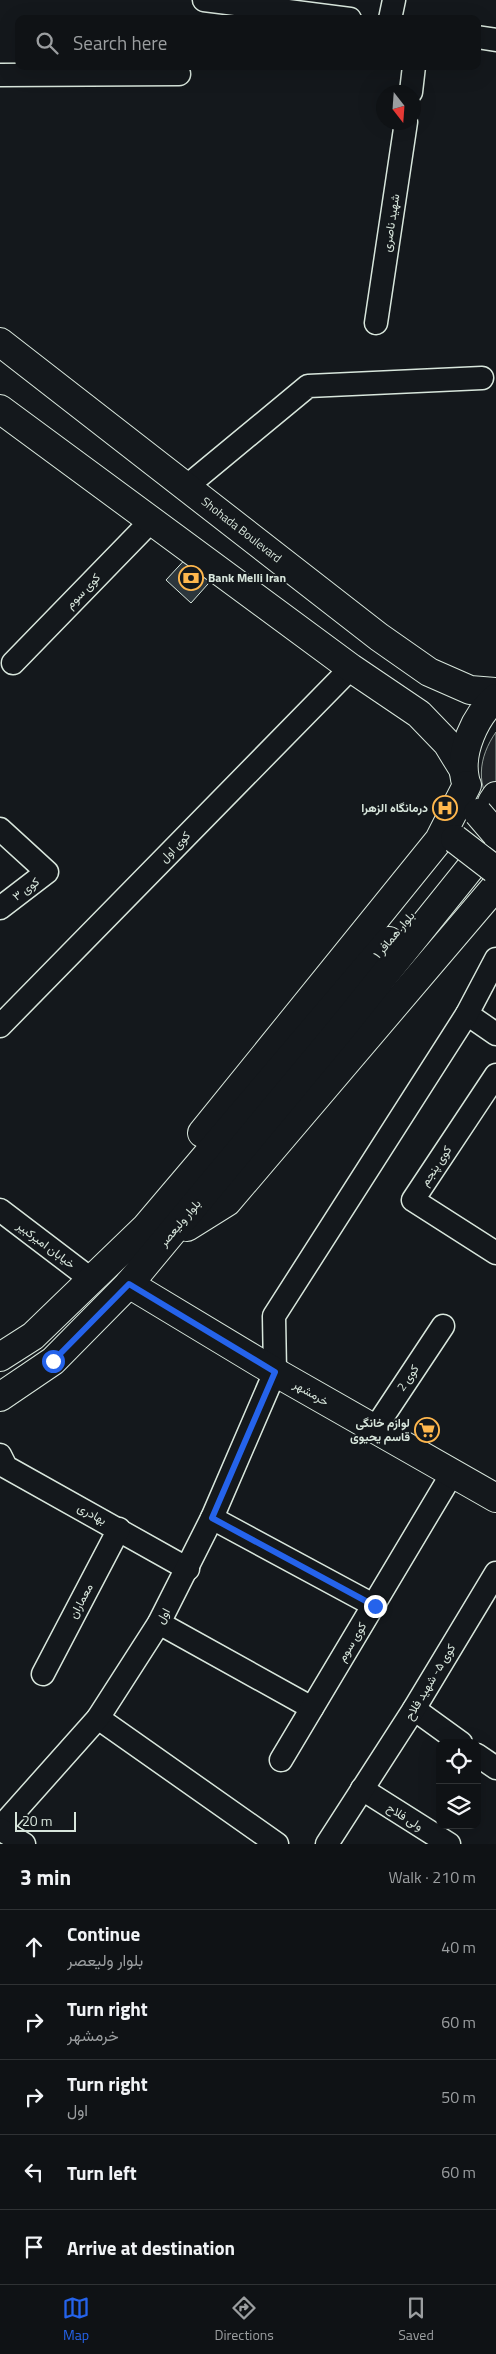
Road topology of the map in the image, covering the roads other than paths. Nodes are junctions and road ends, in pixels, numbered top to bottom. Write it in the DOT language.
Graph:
graph roads {
  1 [pos="204,0"];
  2 [pos="394,0"];
  3 [pos="319,15"];
  4 [pos="391,15"];
  5 [pos="481,38"];
  6 [pos="496,40"];
  7 [pos="413,70"];
  8 [pos="179,74"];
  9 [pos="0,76"];
  10 [pos="411,85"];
  11 [pos="405,130"];
  12 [pos="376,323"];
  13 [pos="0,342"];
  14 [pos="482,378"];
  15 [pos="0,409"];
  16 [pos="186,487"];
  17 [pos="152,520"];
  18 [pos="13,663"];
  19 [pos="351,668"];
  20 [pos="496,692"];
  21 [pos="496,698"];
  22 [pos="465,777"];
  23 [pos="489,804"];
  24 [pos="0,828"];
  25 [pos="496,834"];
  26 [pos="474,860"];
  27 [pos="0,908"];
  28 [pos="496,959"];
  29 [pos="466,1014"];
  30 [pos="332,1024"];
  31 [pos="0,1026"];
  32 [pos="496,1034"];
  33 [pos="496,1075"];
  34 [pos="0,1210"];
  35 [pos="156,1234"];
  36 [pos="496,1253"];
  37 [pos="92,1280"];
  38 [pos="129,1284"];
  39 [pos="443,1326"];
  40 [pos="0,1357"];
  41 [pos="275,1372"];
  42 [pos="0,1397"];
  43 [pos="374,1430"];
  44 [pos="2,1466"];
  45 [pos="453,1472"];
  46 [pos="496,1498"];
  47 [pos="212,1518"];
  48 [pos="119,1529"];
  49 [pos="188,1569"];
  50 [pos="496,1573"];
  51 [pos="375,1606"];
  52 [pos="159,1624"];
  53 [pos="43,1674"];
  54 [pos="312,1708"];
  55 [pos="414,1709"];
  56 [pos="98,1718"];
  57 [pos="455,1739"];
  58 [pos="481,1758"];
  59 [pos="281,1760"];
  60 [pos="496,1768"];
  61 [pos="362,1789"];
  62 [pos="0,1828"];
  63 [pos="24,1844"];
  64 [pos="277,1844"];
  65 [pos="327,1844"];
  66 [pos="449,1844"];
  1 -- 3 [label="street"];
  2 -- 4 [label="street"];
  5 -- 6 [label="street"];
  7 -- 10 [label="street"];
  8 -- 9 [label="street"];
  11 -- 12 [label="street, شهید ناصری"];
  13 -- 16 [label="main road, Shohada Boulevard"];
  14 -- 16 [label="street"];
  15 -- 17 [label="main road"];
  16 -- 20 [label="main road, Shohada Boulevard"];
  17 -- 18 [label="street, کوی سوم"];
  17 -- 19 [label="main road"];
  19 -- 22 [label="main road"];
  19 -- 31 [label="street, کوی اول"];
  21 -- 22 [label="main road"];
  22 -- 23 [label="main road"];
  22 -- 26 [label="main road"];
  23 -- 25 [label="main road, bridge"];
  24 -- 27 [label="street, کوی ۳"];
  26 -- 30 [label="main road, بلوار همافر ۱"];
  26 -- 35 [label="main road"];
  26 -- 35 [label="main road"];
  28 -- 29 [label="street"];
  29 -- 32 [label="street"];
  29 -- 41 [label="street"];
  30 -- 35 [label="main road, بلوار ولیعصر"];
  33 -- 36 [label="street, کوی پنجم"];
  34 -- 37 [label="street, خیابان امیرکبیر"];
  35 -- 37 [label="main road, بلوار ولیعصر"];
  35 -- 38 [label="main road, بلوار ولیعصر"];
  37 -- 40 [label="main road, بلوار ولیعصر"];
  38 -- 41 [label="main road, خرمشهر"];
  38 -- 42 [label="main road, بلوار ولیعصر"];
  39 -- 43 [label="street, کوی 2"];
  41 -- 43 [label="main road, خرمشهر"];
  41 -- 47 [label="street, اول"];
  43 -- 45 [label="main road, خرمشهر"];
  44 -- 48 [label="street, بهادری"];
  45 -- 46 [label="main road, خرمشهر"];
  45 -- 51 [label="street, کوی سوم"];
  47 -- 49 [label="street, اول"];
  47 -- 51 [label="street"];
  48 -- 49 [label="street, بهادری"];
  48 -- 53 [label="street, معماران"];
  49 -- 52 [label="street, اول"];
  50 -- 55 [label="street, کوی ۵- شهید فلاح"];
  51 -- 54 [label="street, کوی سوم"];
  52 -- 54 [label="street"];
  52 -- 56 [label="street, اول"];
  54 -- 59 [label="street, کوی سوم"];
  55 -- 57 [label="street"];
  55 -- 61 [label="street, کوی ۵- شهید فلاح"];
  56 -- 62 [label="street, اول"];
  56 -- 64 [label="street"];
  58 -- 60 [label="street"];
  61 -- 65 [label="street, کوی ۵- شهید فلاح"];
  61 -- 66 [label="street, ولی فلاح"];
  62 -- 63 [label="street"];
}
